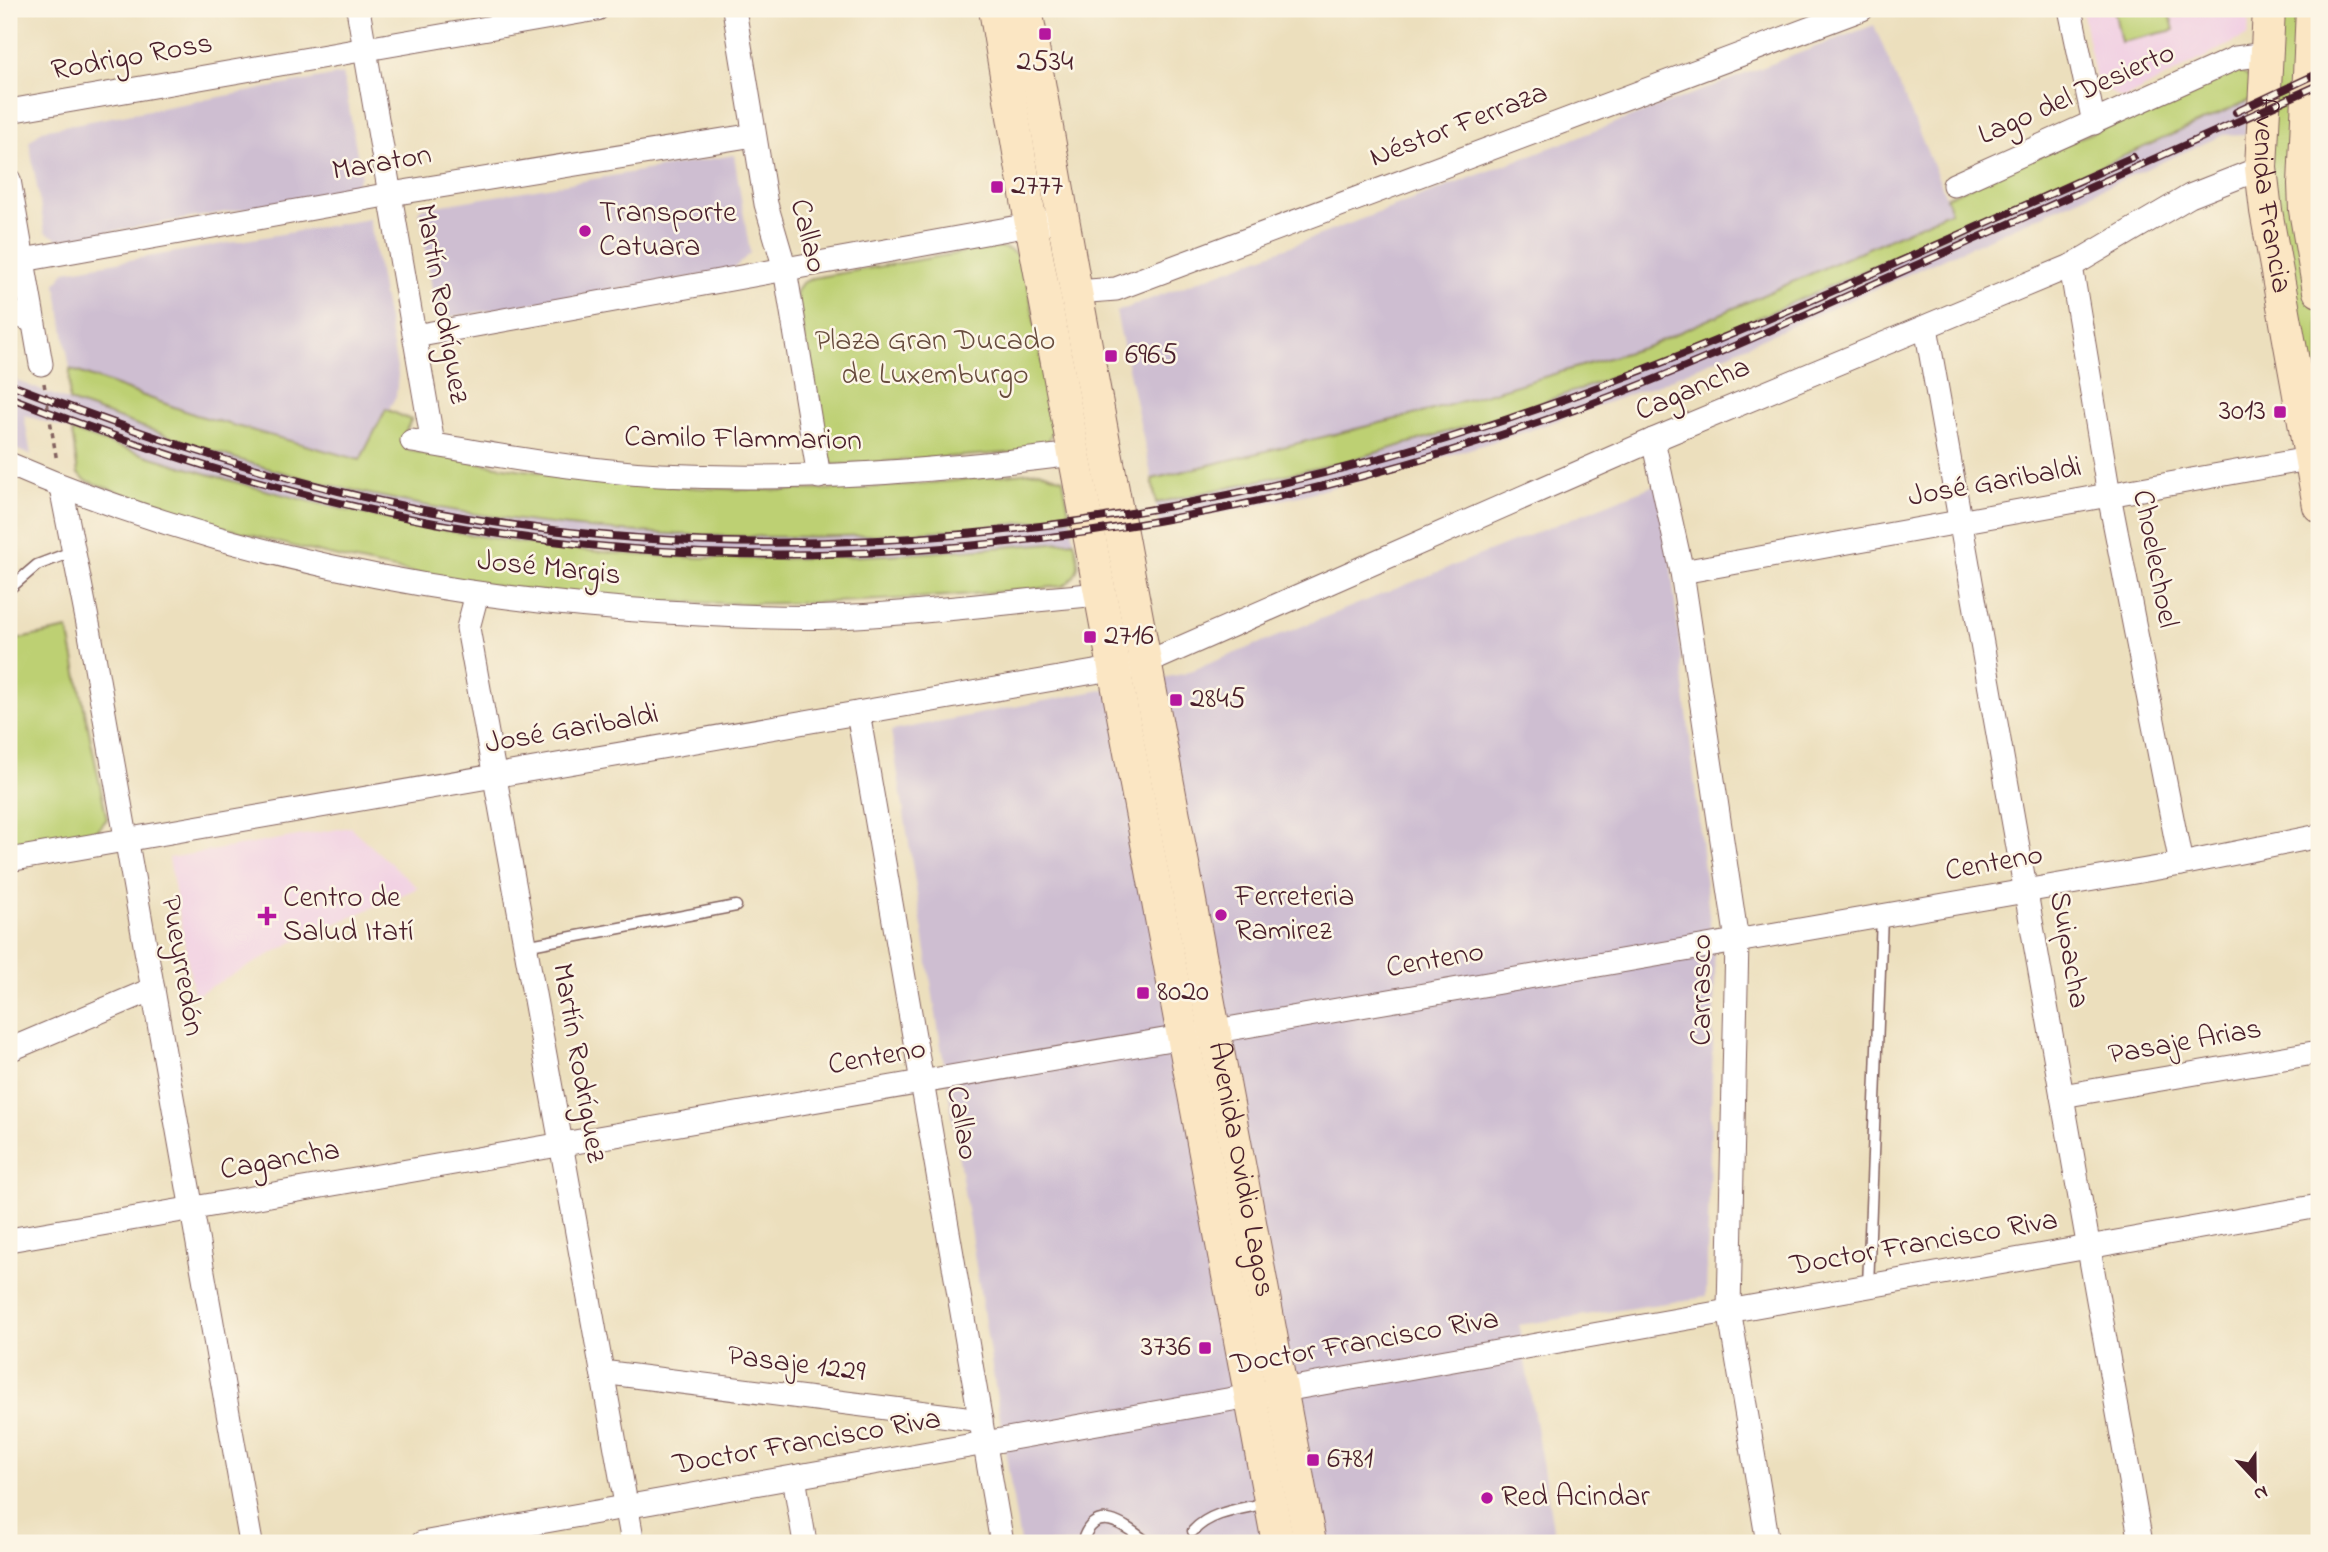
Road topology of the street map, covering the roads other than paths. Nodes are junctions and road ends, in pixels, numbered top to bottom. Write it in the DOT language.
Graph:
graph roads {
  1 [pos="358,9"];
  2 [pos="597,9"];
  3 [pos="734,9"];
  4 [pos="995,9"];
  5 [pos="1026,9"];
  6 [pos="1862,9"];
  7 [pos="2070,9"];
  8 [pos="2269,9"];
  9 [pos="2312,9"];
  10 [pos="1837,13"];
  11 [pos="366,49"];
  12 [pos="2265,54"];
  13 [pos="9,111"];
  14 [pos="2094,123"];
  15 [pos="754,135"];
  16 [pos="2312,136"];
  17 [pos="2261,169"];
  18 [pos="9,180"];
  19 [pos="1954,185"];
  20 [pos="391,194"];
  21 [pos="1063,219"];
  22 [pos="1031,224"];
  23 [pos="23,260"];
  24 [pos="2071,266"];
  25 [pos="785,269"];
  26 [pos="2319,291"];
  27 [pos="1076,292"];
  28 [pos="9,312"];
  29 [pos="33,321"];
  30 [pos="1926,327"];
  31 [pos="415,335"];
  32 [pos="41,364"];
  33 [pos="1653,440"];
  34 [pos="423,442"];
  35 [pos="1074,454"];
  36 [pos="2315,458"];
  37 [pos="9,464"];
  38 [pos="819,477"];
  39 [pos="61,487"];
  40 [pos="2109,495"];
  41 [pos="2319,506"];
  42 [pos="1961,522"];
  43 [pos="74,551"];
  44 [pos="1682,572"];
  45 [pos="9,589"];
  46 [pos="477,594"];
  47 [pos="1101,594"];
  48 [pos="1131,666"];
  49 [pos="859,713"];
  50 [pos="495,776"];
  51 [pos="2319,836"];
  52 [pos="127,839"];
  53 [pos="9,860"];
  54 [pos="2181,864"];
  55 [pos="2026,891"];
  56 [pos="736,906"];
  57 [pos="1882,916"];
  58 [pos="1737,941"];
  59 [pos="525,946"];
  60 [pos="153,989"];
  61 [pos="1215,1031"];
  62 [pos="1183,1035"];
  63 [pos="9,1050"];
  64 [pos="2319,1052"];
  65 [pos="922,1082"];
  66 [pos="2062,1096"];
  67 [pos="561,1144"];
  68 [pos="2319,1206"];
  69 [pos="191,1208"];
  70 [pos="9,1240"];
  71 [pos="2089,1248"];
  72 [pos="1868,1287"];
  73 [pos="1729,1309"];
  74 [pos="602,1372"];
  75 [pos="1282,1391"];
  76 [pos="1249,1396"];
  77 [pos="981,1420"];
  78 [pos="985,1443"];
  79 [pos="793,1477"];
  80 [pos="1270,1502"];
  81 [pos="627,1507"];
  82 [pos="1193,1531"];
  83 [pos="470,1539"];
  84 [pos="251,1543"];
  85 [pos="422,1543"];
  86 [pos="633,1543"];
  87 [pos="805,1543"];
  88 [pos="1002,1543"];
  89 [pos="1082,1543"];
  90 [pos="1149,1543"];
  91 [pos="1278,1543"];
  92 [pos="1310,1543"];
  93 [pos="1768,1543"];
  94 [pos="2141,1543"];
  1 -- 11 [label="street, Martín Rodríguez"];
  2 -- 11 [label="street, Rodrigo Ross"];
  3 -- 15 [label="street, Callao"];
  4 -- 22 [label="main road, Avenida Ovidio Lagos"];
  5 -- 21 [label="main road, Avenida Ovidio Lagos"];
  6 -- 10 [label="street, Néstor Ferraza"];
  7 -- 14 [label="street"];
  8 -- 12 [label="main road, Avenida Francia"];
  9 -- 16 [label="main road, Avenida Francia"];
  10 -- 27 [label="street, Néstor Ferraza"];
  11 -- 13 [label="street, Rodrigo Ross"];
  11 -- 20 [label="street, Martín Rodríguez"];
  12 -- 14 [label="street, Lago del Desierto"];
  12 -- 17 [label="main road, Avenida Francia"];
  14 -- 19 [label="street, Lago del Desierto"];
  15 -- 20 [label="street, Maraton"];
  15 -- 25 [label="street, Callao"];
  16 -- 26 [label="main road, Avenida Francia"];
  17 -- 24 [label="street, Cagancha"];
  17 -- 36 [label="main road, Avenida Francia"];
  18 -- 23 [label="street"];
  20 -- 23 [label="street, Maraton"];
  20 -- 31 [label="street, Martín Rodríguez"];
  21 -- 22 [label="street"];
  21 -- 27 [label="main road, Avenida Ovidio Lagos"];
  22 -- 25 [label="street"];
  22 -- 35 [label="main road, Avenida Ovidio Lagos"];
  23 -- 29 [label="street"];
  24 -- 30 [label="street, Cagancha"];
  24 -- 40 [label="street, Choelechoel"];
  25 -- 31 [label="street"];
  25 -- 38 [label="street, Callao"];
  27 -- 48 [label="main road, Avenida Ovidio Lagos"];
  28 -- 29 [label="street"];
  29 -- 32 [label="street"];
  30 -- 33 [label="street, Cagancha"];
  30 -- 42 [label="street, Suipacha"];
  31 -- 34 [label="street, Martín Rodríguez"];
  33 -- 44 [label="street, Carrasco"];
  33 -- 48 [label="street, Cagancha"];
  34 -- 38 [label="street, Camilo Flammarion"];
  35 -- 38 [label="street, Camilo Flammarion"];
  35 -- 47 [label="main road, Avenida Ovidio Lagos"];
  36 -- 40 [label="street, José Garibaldi"];
  36 -- 41 [label="main road, Avenida Francia"];
  37 -- 39 [label="street, José Margis"];
  39 -- 43 [label="street, Pueyrredón"];
  39 -- 46 [label="street, José Margis"];
  40 -- 42 [label="street, José Garibaldi"];
  40 -- 54 [label="street, Choelechoel"];
  42 -- 44 [label="street, José Garibaldi"];
  42 -- 55 [label="street, Suipacha"];
  43 -- 45 [label="lane"];
  43 -- 52 [label="street, Pueyrredón"];
  44 -- 58 [label="street, Carrasco"];
  46 -- 47 [label="street, José Margis"];
  46 -- 50 [label="street, Martín Rodríguez"];
  47 -- 48 [label="main road, Avenida Ovidio Lagos"];
  48 -- 49 [label="street, José Garibaldi"];
  48 -- 61 [label="main road, Avenida Ovidio Lagos"];
  48 -- 62 [label="main road, Avenida Ovidio Lagos"];
  49 -- 50 [label="street, José Garibaldi"];
  49 -- 65 [label="street, Callao"];
  50 -- 52 [label="street, José Garibaldi"];
  50 -- 59 [label="street, Martín Rodríguez"];
  51 -- 54 [label="street, Centeno"];
  52 -- 53 [label="street, José Garibaldi"];
  52 -- 60 [label="street, Pueyrredón"];
  54 -- 55 [label="street, Centeno"];
  55 -- 57 [label="street, Centeno"];
  55 -- 66 [label="street, Suipacha"];
  56 -- 59 [label="lane"];
  57 -- 58 [label="street, Centeno"];
  57 -- 72 [label="lane"];
  58 -- 61 [label="street, Centeno"];
  58 -- 73 [label="street, Carrasco"];
  59 -- 67 [label="street, Martín Rodríguez"];
  60 -- 63 [label="street"];
  60 -- 69 [label="street, Pueyrredón"];
  61 -- 62 [label="street, Centeno"];
  61 -- 75 [label="main road, Avenida Ovidio Lagos"];
  62 -- 65 [label="street, Centeno"];
  62 -- 76 [label="main road, Avenida Ovidio Lagos"];
  64 -- 66 [label="street, Pasaje Arias"];
  65 -- 67 [label="street, Centeno"];
  65 -- 77 [label="street, Callao"];
  66 -- 71 [label="street, Suipacha"];
  67 -- 69 [label="street, Cagancha"];
  67 -- 74 [label="street, Martín Rodríguez"];
  68 -- 71 [label="street, Doctor Francisco Riva"];
  69 -- 70 [label="street, Cagancha"];
  69 -- 84 [label="street, Pueyrredón"];
  71 -- 72 [label="street, Doctor Francisco Riva"];
  71 -- 94 [label="street, Suipacha"];
  72 -- 73 [label="street, Doctor Francisco Riva"];
  73 -- 75 [label="street, Doctor Francisco Riva"];
  73 -- 93 [label="street, Carrasco"];
  74 -- 77 [label="street, Pasaje 1229"];
  74 -- 81 [label="street, Martín Rodríguez"];
  75 -- 76 [label="street, Doctor Francisco Riva"];
  75 -- 92 [label="main road, Avenida Ovidio Lagos"];
  76 -- 78 [label="street, Doctor Francisco Riva"];
  76 -- 80 [label="main road, Avenida Ovidio Lagos"];
  77 -- 78 [label="street, Callao"];
  78 -- 79 [label="street, Doctor Francisco Riva"];
  78 -- 88 [label="street, Callao"];
  79 -- 81 [label="street, Doctor Francisco Riva"];
  79 -- 87 [label="street"];
  80 -- 82 [label="lane"];
  80 -- 91 [label="main road, Avenida Ovidio Lagos"];
  81 -- 83 [label="street, Doctor Francisco Riva"];
  81 -- 86 [label="street, Martín Rodríguez"];
  83 -- 85 [label="street, Doctor Francisco Riva"];
  89 -- 90 [label="lane"];
}
